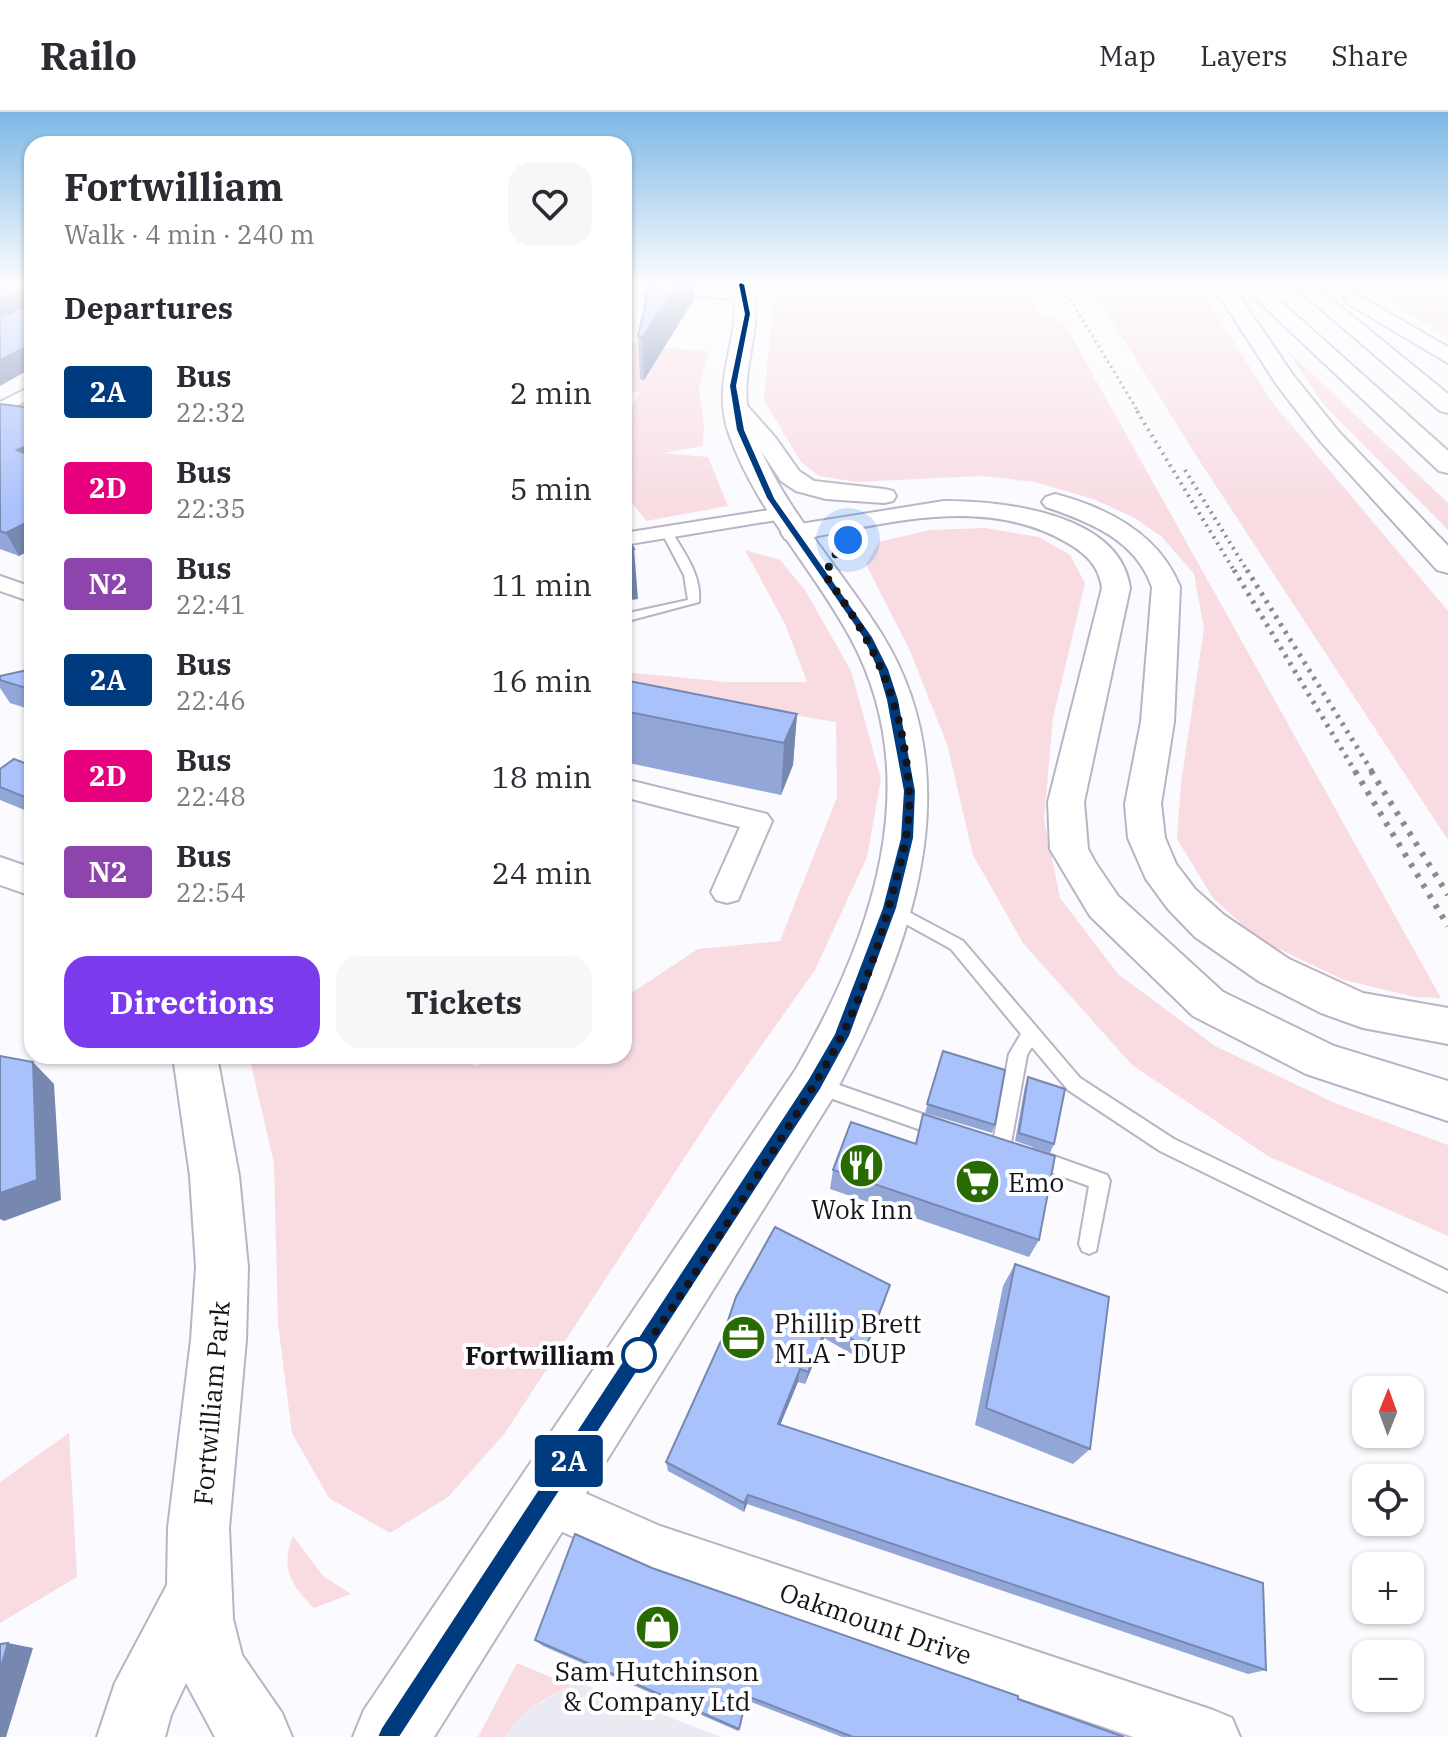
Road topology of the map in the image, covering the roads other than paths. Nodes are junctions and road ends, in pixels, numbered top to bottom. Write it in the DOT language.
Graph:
graph roads {
  1 [pos="738,360"];
  2 [pos="1272,360"];
  3 [pos="1332,360"];
  4 [pos="1392,360"];
  5 [pos="24,396"];
  6 [pos="735,406"];
  7 [pos="1448,406"];
  8 [pos="0,409"];
  9 [pos="1448,465"];
  10 [pos="888,506"];
  11 [pos="788,523"];
  12 [pos="666,531"];
  13 [pos="632,537"];
  14 [pos="1448,564"];
  15 [pos="825,575"];
  16 [pos="0,583"];
  17 [pos="24,592"];
  18 [pos="632,616"];
  19 [pos="632,790"];
  20 [pos="727,892"];
  21 [pos="889,908"];
  22 [pos="1448,1026"];
  23 [pos="1031,1033"];
  24 [pos="196,1064"];
  25 [pos="814,1084"];
  26 [pos="1448,1101"];
  27 [pos="1002,1148"];
  28 [pos="1089,1244"];
  29 [pos="1448,1282"];
  30 [pos="544,1499"];
  31 [pos="198,1591"];
  32 [pos="131,1737"];
  33 [pos="258,1737"];
  34 [pos="391,1737"];
  35 [pos="1213,1737"];
  1 -- 6 [label="main road"];
  2 -- 14 [label="main road"];
  3 -- 9 [label="main road"];
  4 -- 7 [label="main road"];
  5 -- 8 [label="street"];
  6 -- 10 [label="street"];
  6 -- 11 [label="main road"];
  10 -- 11 [label="street"];
  10 -- 15 [label="street"];
  10 -- 22 [label="street"];
  10 -- 26 [label="street"];
  11 -- 12 [label="street"];
  11 -- 15 [label="main road"];
  12 -- 13 [label="street"];
  12 -- 18 [label="lane"];
  15 -- 21 [label="main road"];
  16 -- 17 [label="street"];
  19 -- 20 [label="street"];
  21 -- 23 [label="lane"];
  21 -- 25 [label="main road"];
  23 -- 27 [label="lane"];
  23 -- 29 [label="lane"];
  24 -- 31 [label="street, Fortwilliam Park"];
  25 -- 27 [label="lane"];
  25 -- 30 [label="main road"];
  27 -- 28 [label="lane"];
  30 -- 34 [label="main road"];
  30 -- 35 [label="street, Oakmount Drive"];
  31 -- 32 [label="street"];
  31 -- 33 [label="street, Fortwilliam Park"];
}
